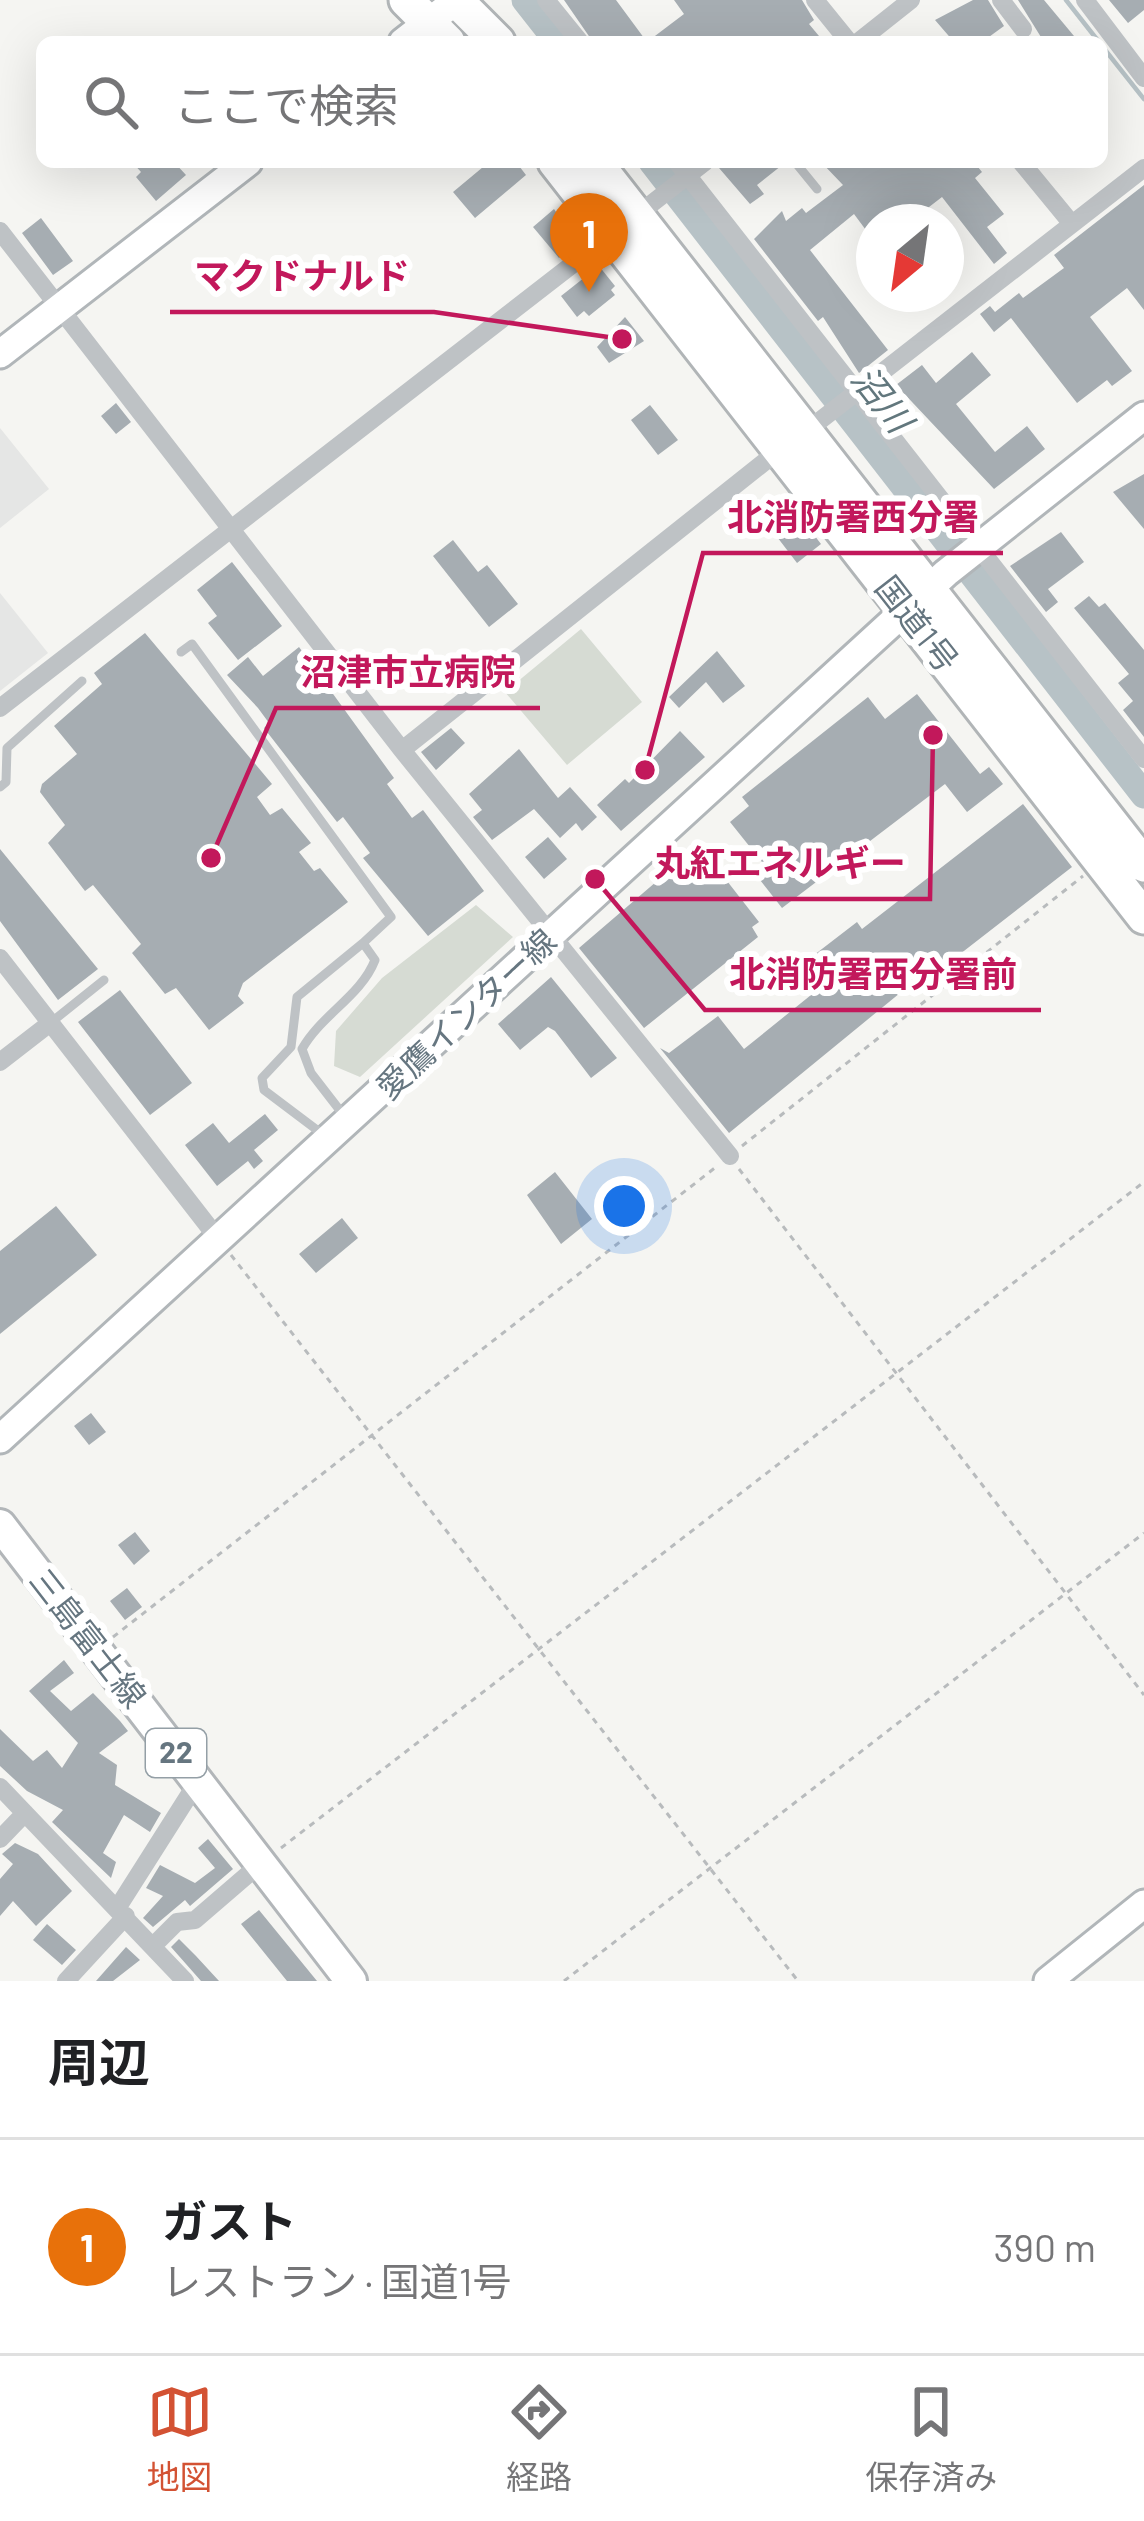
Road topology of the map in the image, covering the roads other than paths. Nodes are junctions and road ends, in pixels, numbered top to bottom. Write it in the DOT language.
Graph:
graph roads {
  1 [pos="457,0"];
  2 [pos="546,0"];
  3 [pos="815,0"];
  4 [pos="911,0"];
  5 [pos="1000,0"];
  6 [pos="1085,0"];
  7 [pos="421,27"];
  8 [pos="1023,28"];
  9 [pos="492,36"];
  10 [pos="575,36"];
  11 [pos="848,36"];
  12 [pos="861,36"];
  13 [pos="1144,78"];
  14 [pos="240,168"];
  15 [pos="564,168"];
  16 [pos="599,168"];
  17 [pos="800,168"];
  18 [pos="1026,168"];
  19 [pos="1144,168"];
  20 [pos="683,172"];
  21 [pos="817,190"];
  22 [pos="635,216"];
  23 [pos="1072,224"];
  24 [pos="0,231"];
  25 [pos="59,308"];
  26 [pos="0,354"];
  27 [pos="854,397"];
  28 [pos="1144,416"];
  29 [pos="802,434"];
  30 [pos="232,530"];
  31 [pos="976,548"];
  32 [pos="927,590"];
  33 [pos="181,652"];
  34 [pos="82,681"];
  35 [pos="0,708"];
  36 [pos="402,750"];
  37 [pos="1144,759"];
  38 [pos="0,787"];
  39 [pos="1129,850"];
  40 [pos="1144,917"];
  41 [pos="550,936"];
  42 [pos="363,943"];
  43 [pos="0,958"];
  44 [pos="104,980"];
  45 [pos="49,1024"];
  46 [pos="0,1062"];
  47 [pos="339,1130"];
  48 [pos="730,1156"];
  49 [pos="219,1240"];
  50 [pos="0,1439"];
  51 [pos="0,1525"];
  52 [pos="198,1781"];
  53 [pos="0,1786"];
  54 [pos="25,1813"];
  55 [pos="0,1839"];
  56 [pos="260,1864"];
  57 [pos="1144,1904"];
  58 [pos="122,1911"];
  59 [pos="153,1946"];
  60 [pos="67,1981"];
  61 [pos="185,1981"];
  62 [pos="351,1981"];
  63 [pos="1048,1981"];
  1 -- 7 [label="main road"];
  1 -- 9 [label="highway"];
  2 -- 10 [label="street"];
  3 -- 11 [label="street"];
  4 -- 12 [label="street"];
  5 -- 8 [label="street"];
  6 -- 13 [label="street"];
  14 -- 25 [label="main road"];
  15 -- 22 [label="highway, 国道1号"];
  16 -- 22 [label="highway, 国道1号"];
  17 -- 21 [label="lane"];
  18 -- 23 [label="street"];
  19 -- 23 [label="street"];
  20 -- 22 [label="street"];
  20 -- 27 [label="street"];
  22 -- 29 [label="highway, 国道1号"];
  22 -- 30 [label="street"];
  23 -- 27 [label="street"];
  24 -- 25 [label="street"];
  25 -- 26 [label="main road"];
  25 -- 30 [label="street"];
  27 -- 29 [label="street"];
  27 -- 31 [label="street"];
  28 -- 31 [label="main road, 愛鷹インター線"];
  29 -- 32 [label="highway, 国道1号"];
  29 -- 36 [label="street"];
  30 -- 35 [label="street"];
  30 -- 36 [label="street"];
  31 -- 32 [label="main road, 愛鷹インター線"];
  31 -- 37 [label="street"];
  32 -- 39 [label="highway, 国道1号"];
  32 -- 41 [label="main road, 愛鷹インター線"];
  33 -- 42 [label="lane"];
  34 -- 38 [label="lane"];
  36 -- 41 [label="street"];
  39 -- 40 [label="highway, 国道1号"];
  41 -- 47 [label="main road, 愛鷹インター線"];
  41 -- 48 [label="street"];
  42 -- 47 [label="lane"];
  42 -- 47 [label="lane"];
  43 -- 45 [label="street"];
  44 -- 45 [label="lane"];
  45 -- 46 [label="street"];
  45 -- 49 [label="street"];
  47 -- 49 [label="main road, 愛鷹インター線"];
  49 -- 50 [label="main road, 愛鷹インター線"];
  51 -- 52 [label="main road, 三島富士線 / 22"];
  52 -- 56 [label="main road, 三島富士線 / 22"];
  52 -- 58 [label="street"];
  53 -- 54 [label="street"];
  54 -- 55 [label="street"];
  54 -- 58 [label="street"];
  56 -- 59 [label="street"];
  56 -- 62 [label="main road, 三島富士線 / 22"];
  57 -- 63 [label="main road"];
  58 -- 59 [label="street"];
  58 -- 60 [label="street"];
  59 -- 61 [label="street"];
}
